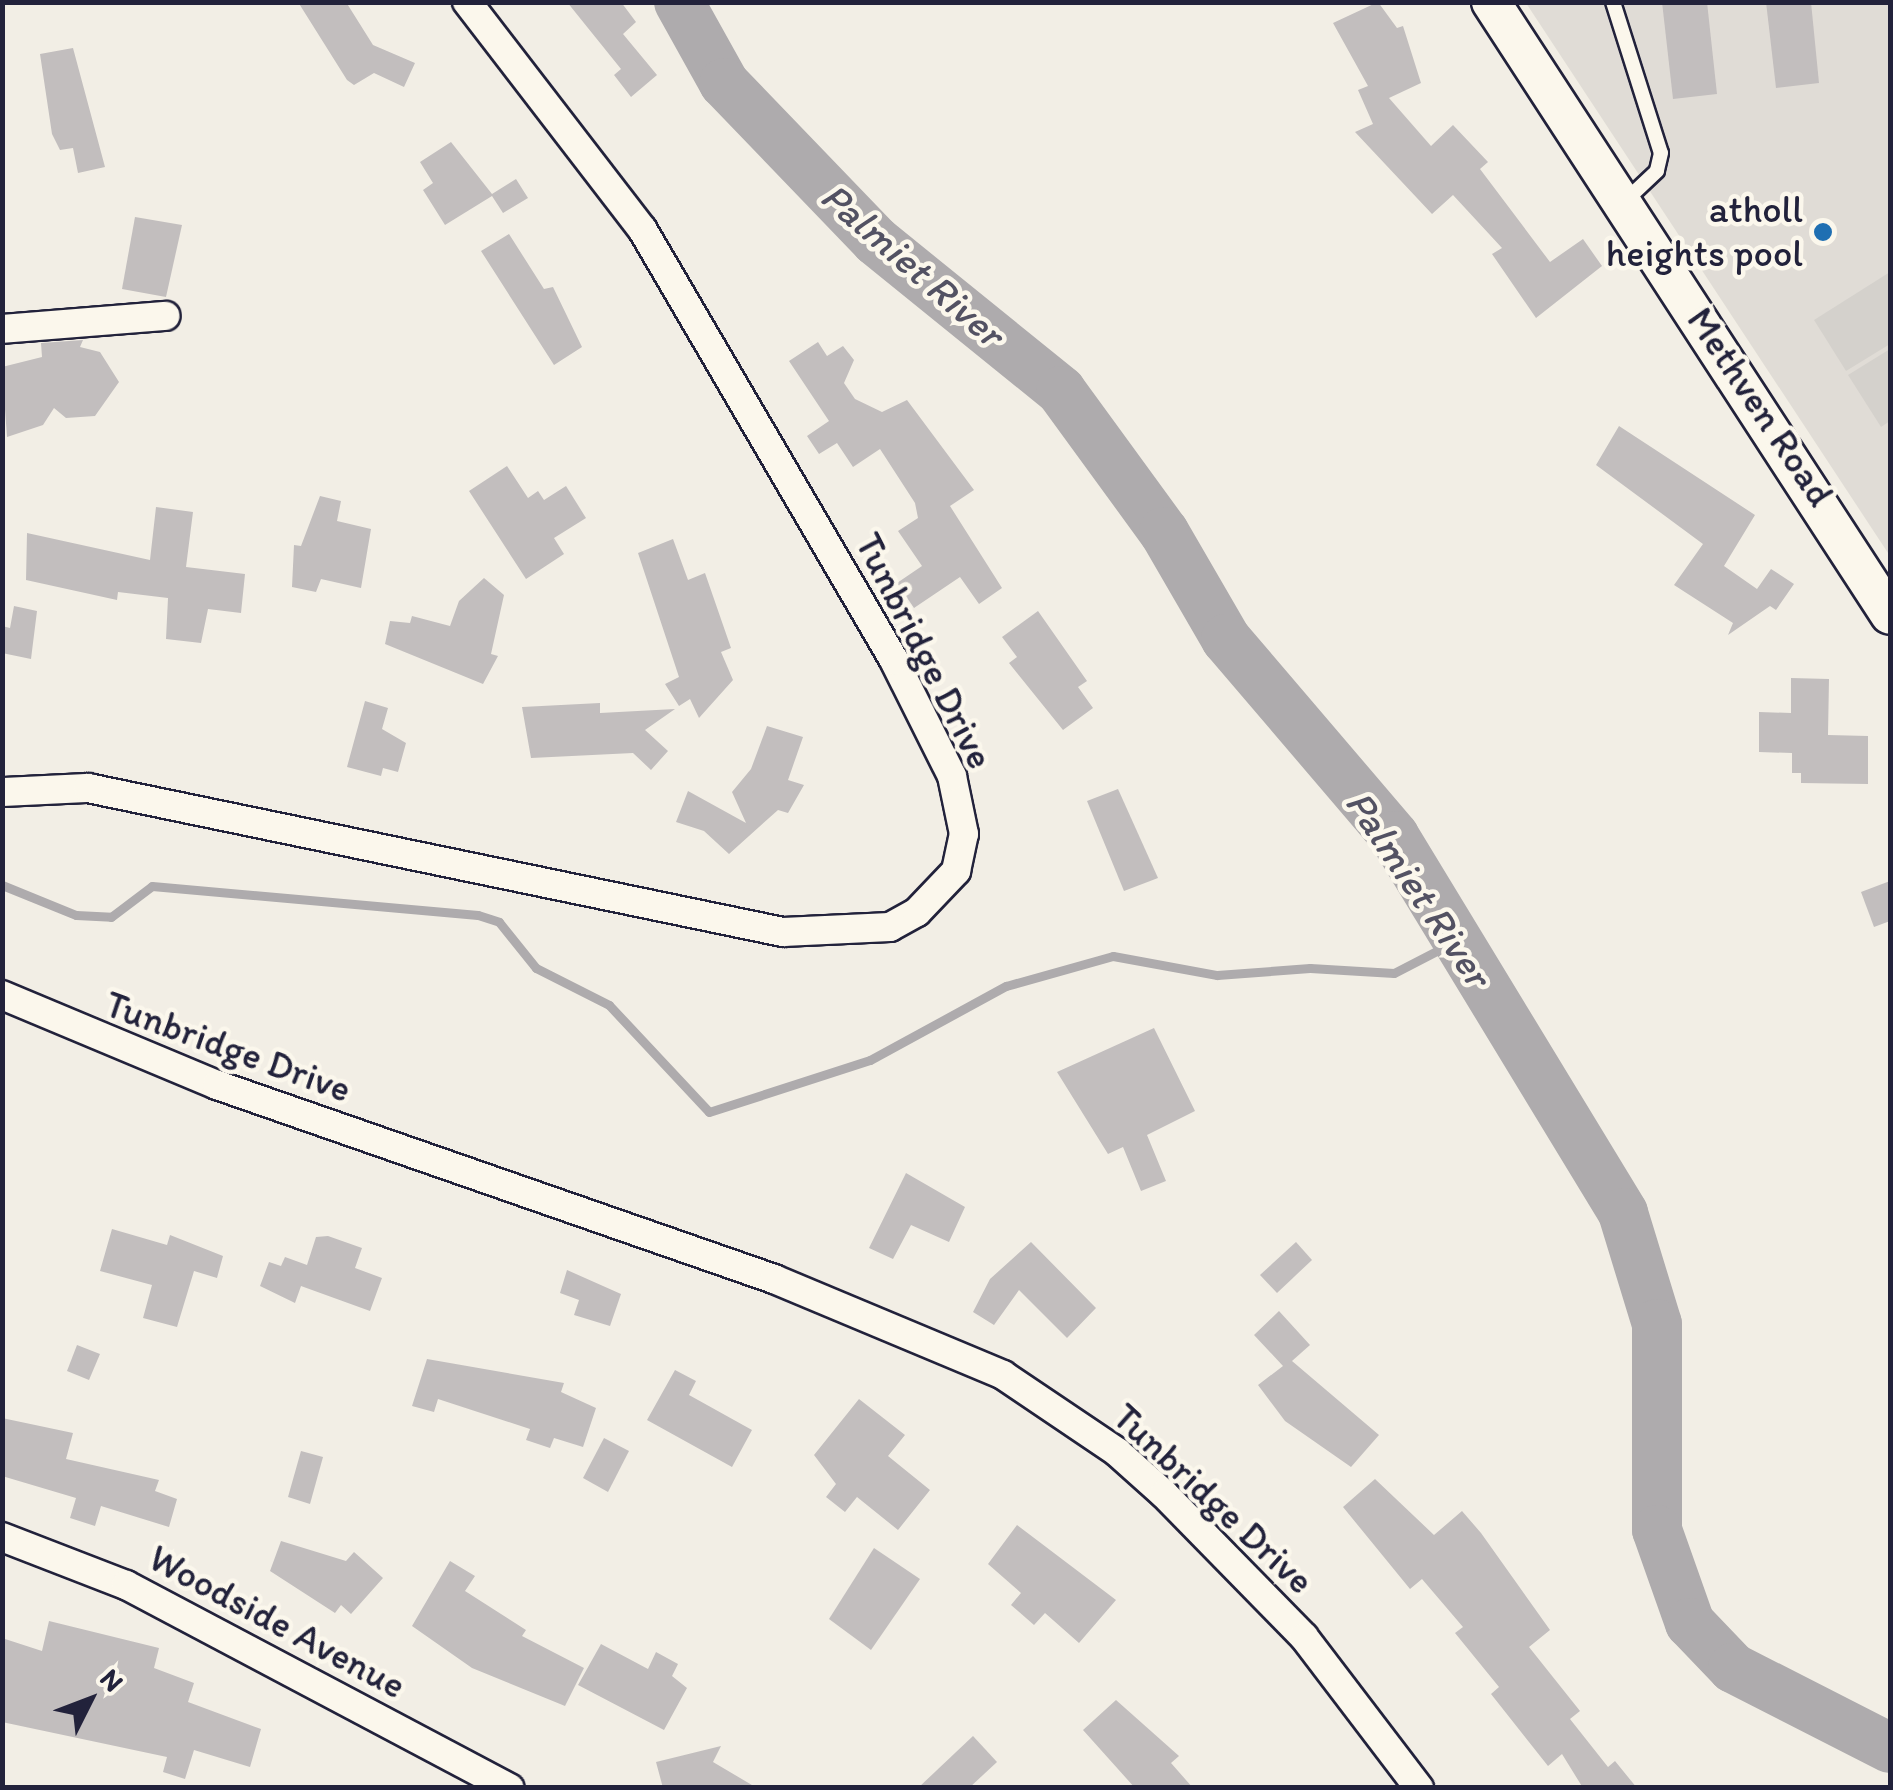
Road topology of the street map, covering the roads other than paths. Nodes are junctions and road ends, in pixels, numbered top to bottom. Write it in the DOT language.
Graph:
graph roads {
  1 [pos="467,2"];
  2 [pos="1491,2"];
  3 [pos="1613,2"];
  4 [pos="1624,202"];
  5 [pos="165,316"];
  6 [pos="2,329"];
  7 [pos="1890,614"];
  8 [pos="2,792"];
  9 [pos="2,995"];
  10 [pos="2,1537"];
  11 [pos="510,1788"];
  12 [pos="1419,1788"];
  1 -- 8 [label="street, Tunbridge Drive"];
  2 -- 4 [label="street, Methven Road"];
  3 -- 4 [label="lane"];
  4 -- 7 [label="street, Methven Road"];
  5 -- 6 [label="street"];
  9 -- 12 [label="street, Tunbridge Drive"];
  10 -- 11 [label="street, Woodside Avenue"];
}
